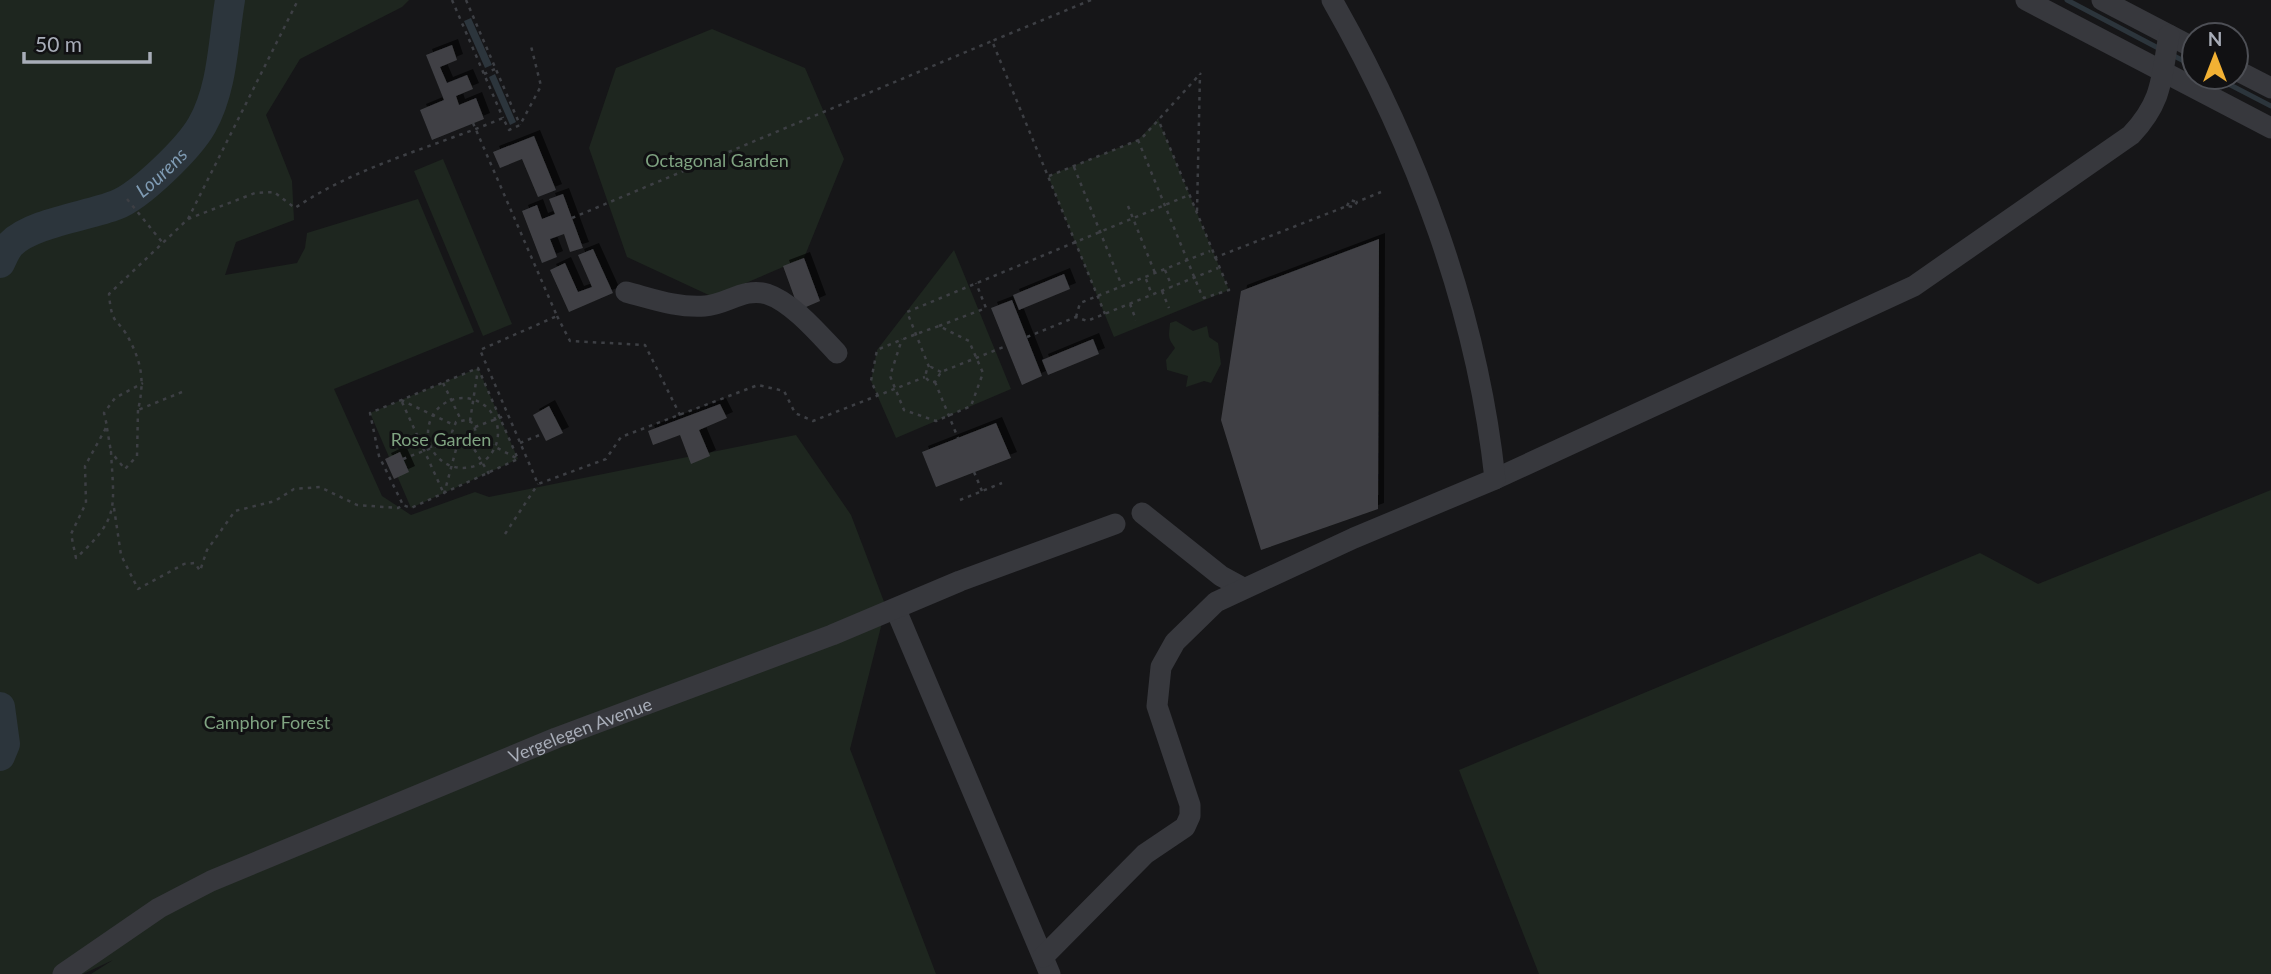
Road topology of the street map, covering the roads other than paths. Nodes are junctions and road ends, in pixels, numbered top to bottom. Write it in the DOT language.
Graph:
graph roads {
  1 [pos="1332,0"];
  2 [pos="2026,0"];
  3 [pos="2102,0"];
  4 [pos="2169,35"];
  5 [pos="2180,41"];
  6 [pos="2163,72"];
  7 [pos="2250,77"];
  8 [pos="2271,88"];
  9 [pos="2271,128"];
  10 [pos="626,292"];
  11 [pos="837,353"];
  12 [pos="1495,479"];
  13 [pos="1142,513"];
  14 [pos="1115,524"];
  15 [pos="1243,588"];
  16 [pos="896,610"];
  17 [pos="1046,966"];
  18 [pos="63,974"];
  1 -- 12 [label="street"];
  2 -- 6 [label="street"];
  3 -- 4 [label="street"];
  4 -- 5 [label="street"];
  4 -- 6 [label="street"];
  6 -- 9 [label="street"];
  6 -- 12 [label="street"];
  7 -- 8 [label="street"];
  10 -- 11 [label="street"];
  12 -- 15 [label="street"];
  13 -- 15 [label="street"];
  14 -- 16 [label="street, Vergelegen Avenue"];
  15 -- 17 [label="street"];
  16 -- 17 [label="street"];
  16 -- 18 [label="street, Vergelegen Avenue"];
}
